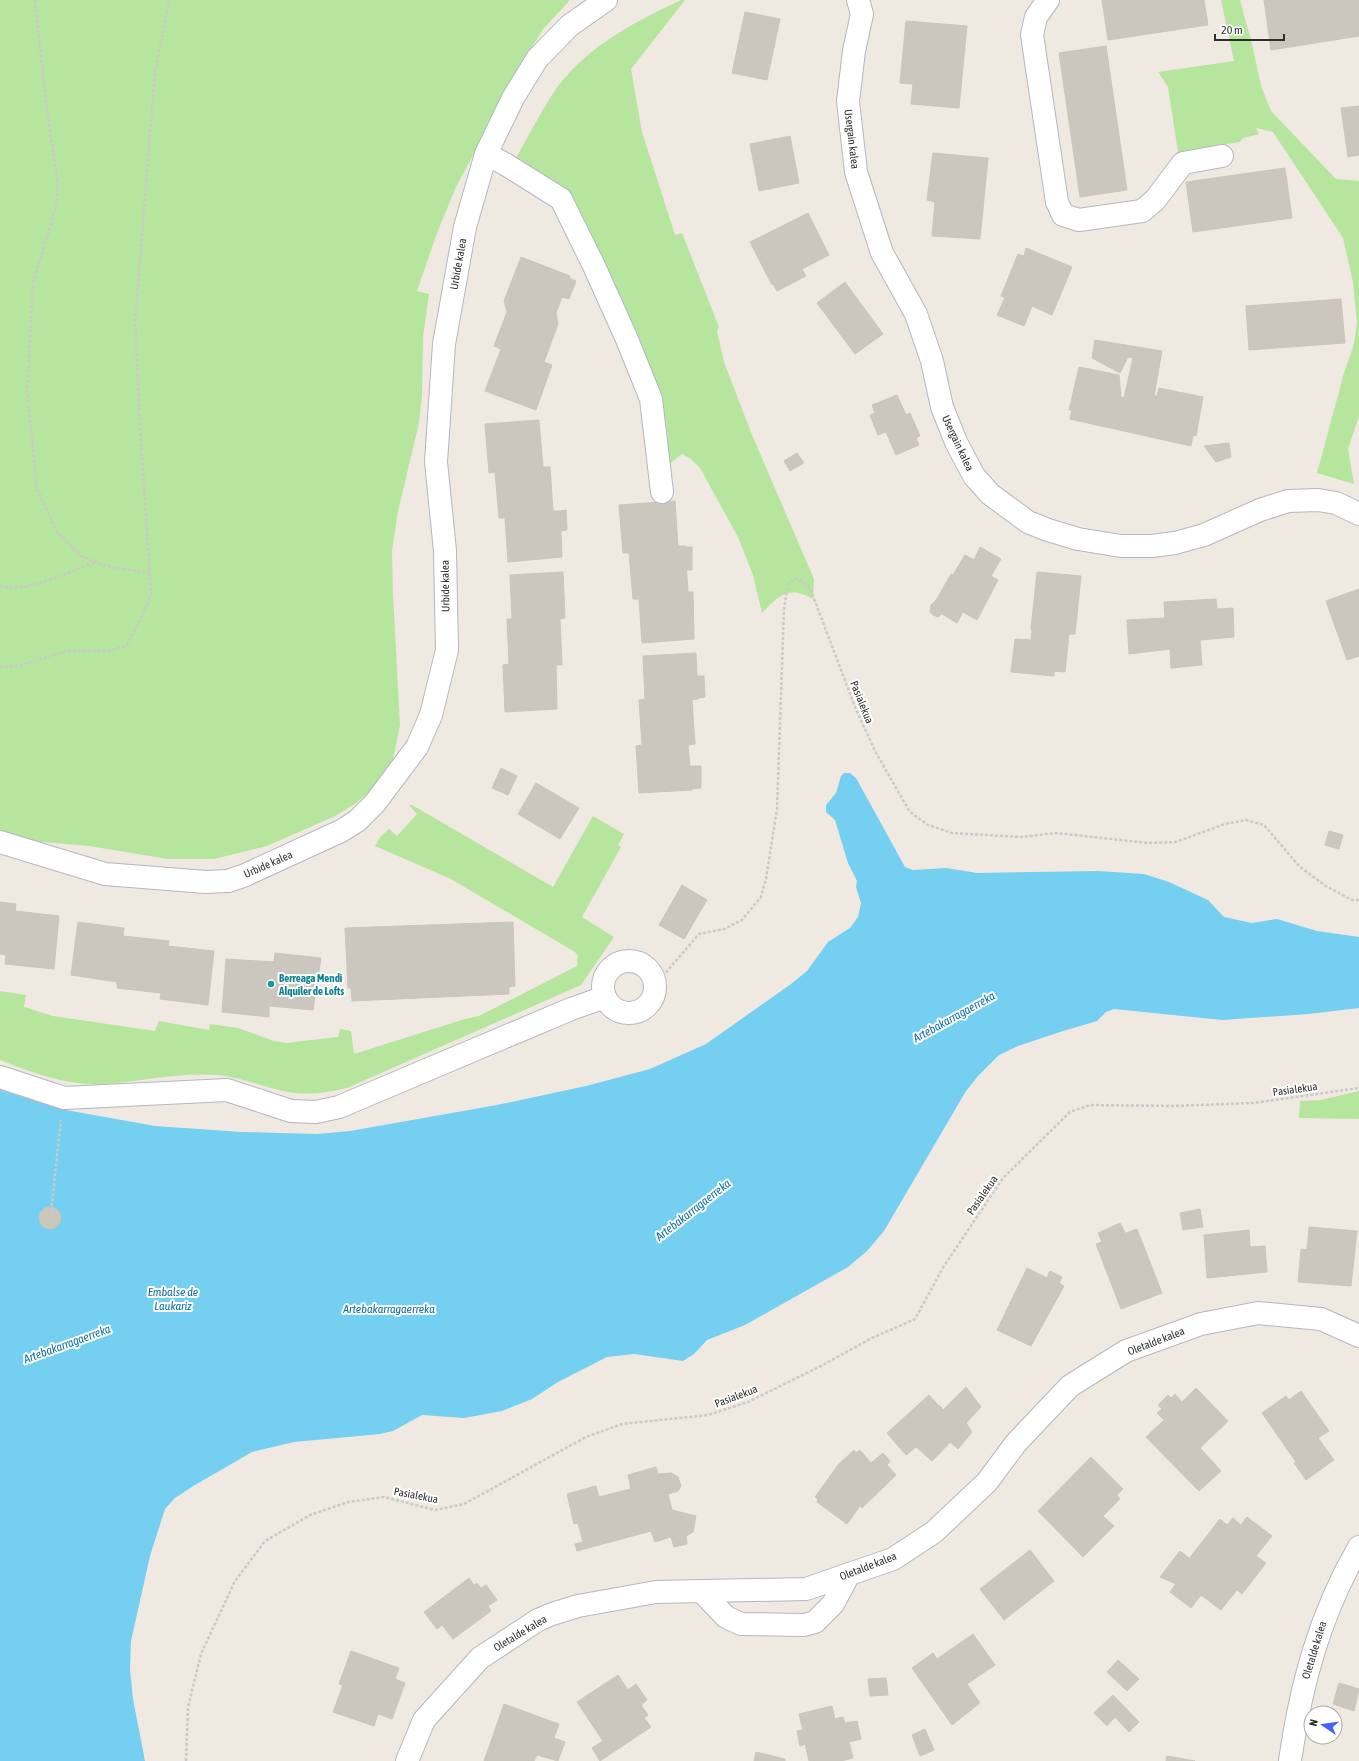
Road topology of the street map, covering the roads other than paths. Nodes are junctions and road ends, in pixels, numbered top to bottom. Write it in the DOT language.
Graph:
graph roads {
  1 [pos="606,0"];
  2 [pos="1048,0"];
  3 [pos="862,4"];
  4 [pos="486,154"];
  5 [pos="1222,156"];
  6 [pos="662,492"];
  7 [pos="1359,514"];
  8 [pos="0,842"];
  9 [pos="605,997"];
  10 [pos="0,1077"];
  11 [pos="1359,1336"];
  12 [pos="1359,1546"];
  13 [pos="849,1574"];
  14 [pos="702,1592"];
  15 [pos="407,1761"];
  16 [pos="1290,1761"];
  1 -- 4 [label="street, Urbide kalea"];
  2 -- 5 [label="street"];
  3 -- 7 [label="street, Usergain kalea"];
  4 -- 6 [label="street"];
  4 -- 8 [label="street, Urbide kalea"];
  9 -- 9 [label="street"];
  9 -- 10 [label="street"];
  11 -- 13 [label="street, Oletalde kalea"];
  12 -- 16 [label="street, Oletalde kalea"];
  13 -- 14 [label="street, Oletalde kalea"];
  13 -- 14 [label="street"];
  14 -- 15 [label="street, Oletalde kalea"];
}
